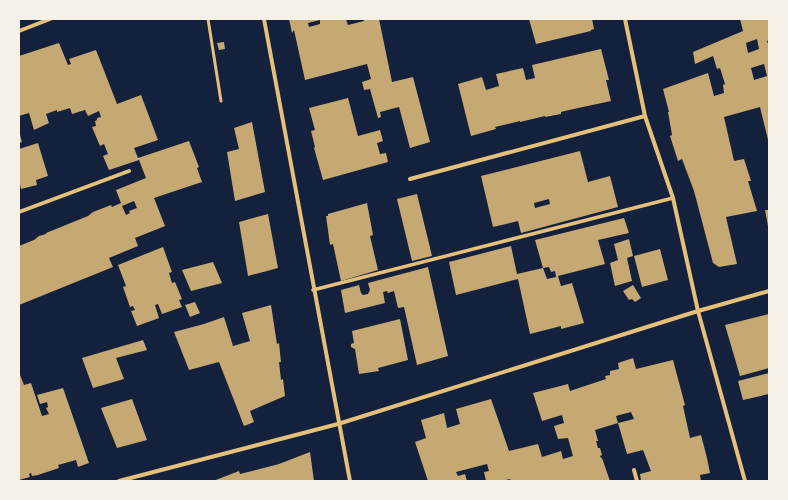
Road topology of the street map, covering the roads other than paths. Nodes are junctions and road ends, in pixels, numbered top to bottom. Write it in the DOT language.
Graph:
graph roads {
  1 [pos="50,19"];
  2 [pos="208,19"];
  3 [pos="264,19"];
  4 [pos="625,19"];
  5 [pos="19,32"];
  6 [pos="221,101"];
  7 [pos="645,116"];
  8 [pos="129,171"];
  9 [pos="410,179"];
  10 [pos="673,198"];
  11 [pos="19,212"];
  12 [pos="314,290"];
  13 [pos="769,291"];
  14 [pos="698,311"];
  15 [pos="338,424"];
  16 [pos="634,470"];
  17 [pos="119,481"];
  18 [pos="350,481"];
  19 [pos="637,481"];
  20 [pos="745,481"];
  1 -- 5 [label="street"];
  2 -- 6 [label="lane"];
  3 -- 12 [label="street"];
  4 -- 7 [label="street"];
  7 -- 9 [label="street"];
  7 -- 10 [label="street"];
  8 -- 11 [label="street"];
  10 -- 12 [label="street"];
  10 -- 14 [label="street"];
  12 -- 15 [label="street"];
  13 -- 14 [label="street"];
  14 -- 15 [label="street"];
  14 -- 20 [label="street"];
  15 -- 17 [label="street"];
  15 -- 18 [label="street"];
  16 -- 19 [label="street"];
}
